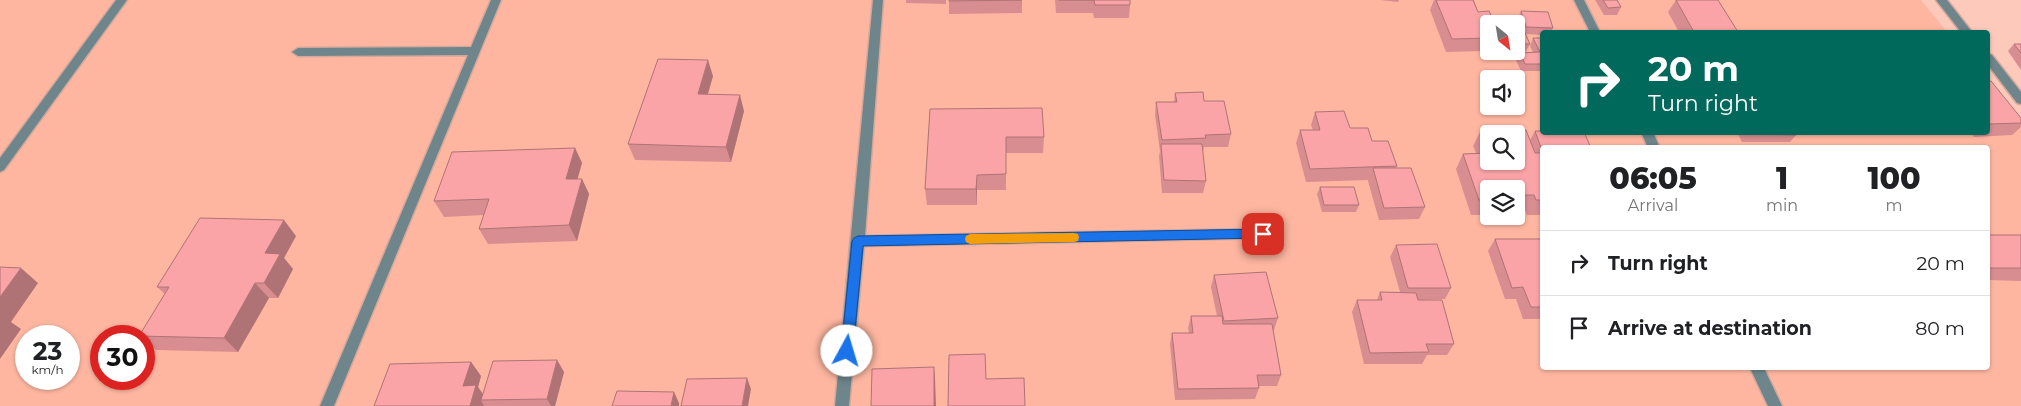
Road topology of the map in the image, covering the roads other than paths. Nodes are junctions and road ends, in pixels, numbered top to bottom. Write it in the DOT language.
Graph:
graph roads {
  1 [pos="122,0"];
  2 [pos="496,0"];
  3 [pos="878,0"];
  4 [pos="1579,0"];
  5 [pos="1941,0"];
  6 [pos="1594,30"];
  7 [pos="1965,30"];
  8 [pos="475,51"];
  9 [pos="298,52"];
  10 [pos="1990,61"];
  11 [pos="2021,100"];
  12 [pos="0,167"];
  13 [pos="1263,234"];
  14 [pos="858,241"];
  15 [pos="1758,370"];
  16 [pos="326,406"];
  17 [pos="842,406"];
  18 [pos="1775,406"];
  1 -- 12 [label="street"];
  2 -- 8 [label="street"];
  3 -- 14 [label="street"];
  4 -- 6 [label="street"];
  5 -- 7 [label="street"];
  8 -- 9 [label="street"];
  8 -- 16 [label="street"];
  10 -- 11 [label="street"];
  13 -- 14 [label="street"];
  14 -- 17 [label="street"];
  15 -- 18 [label="street"];
}
